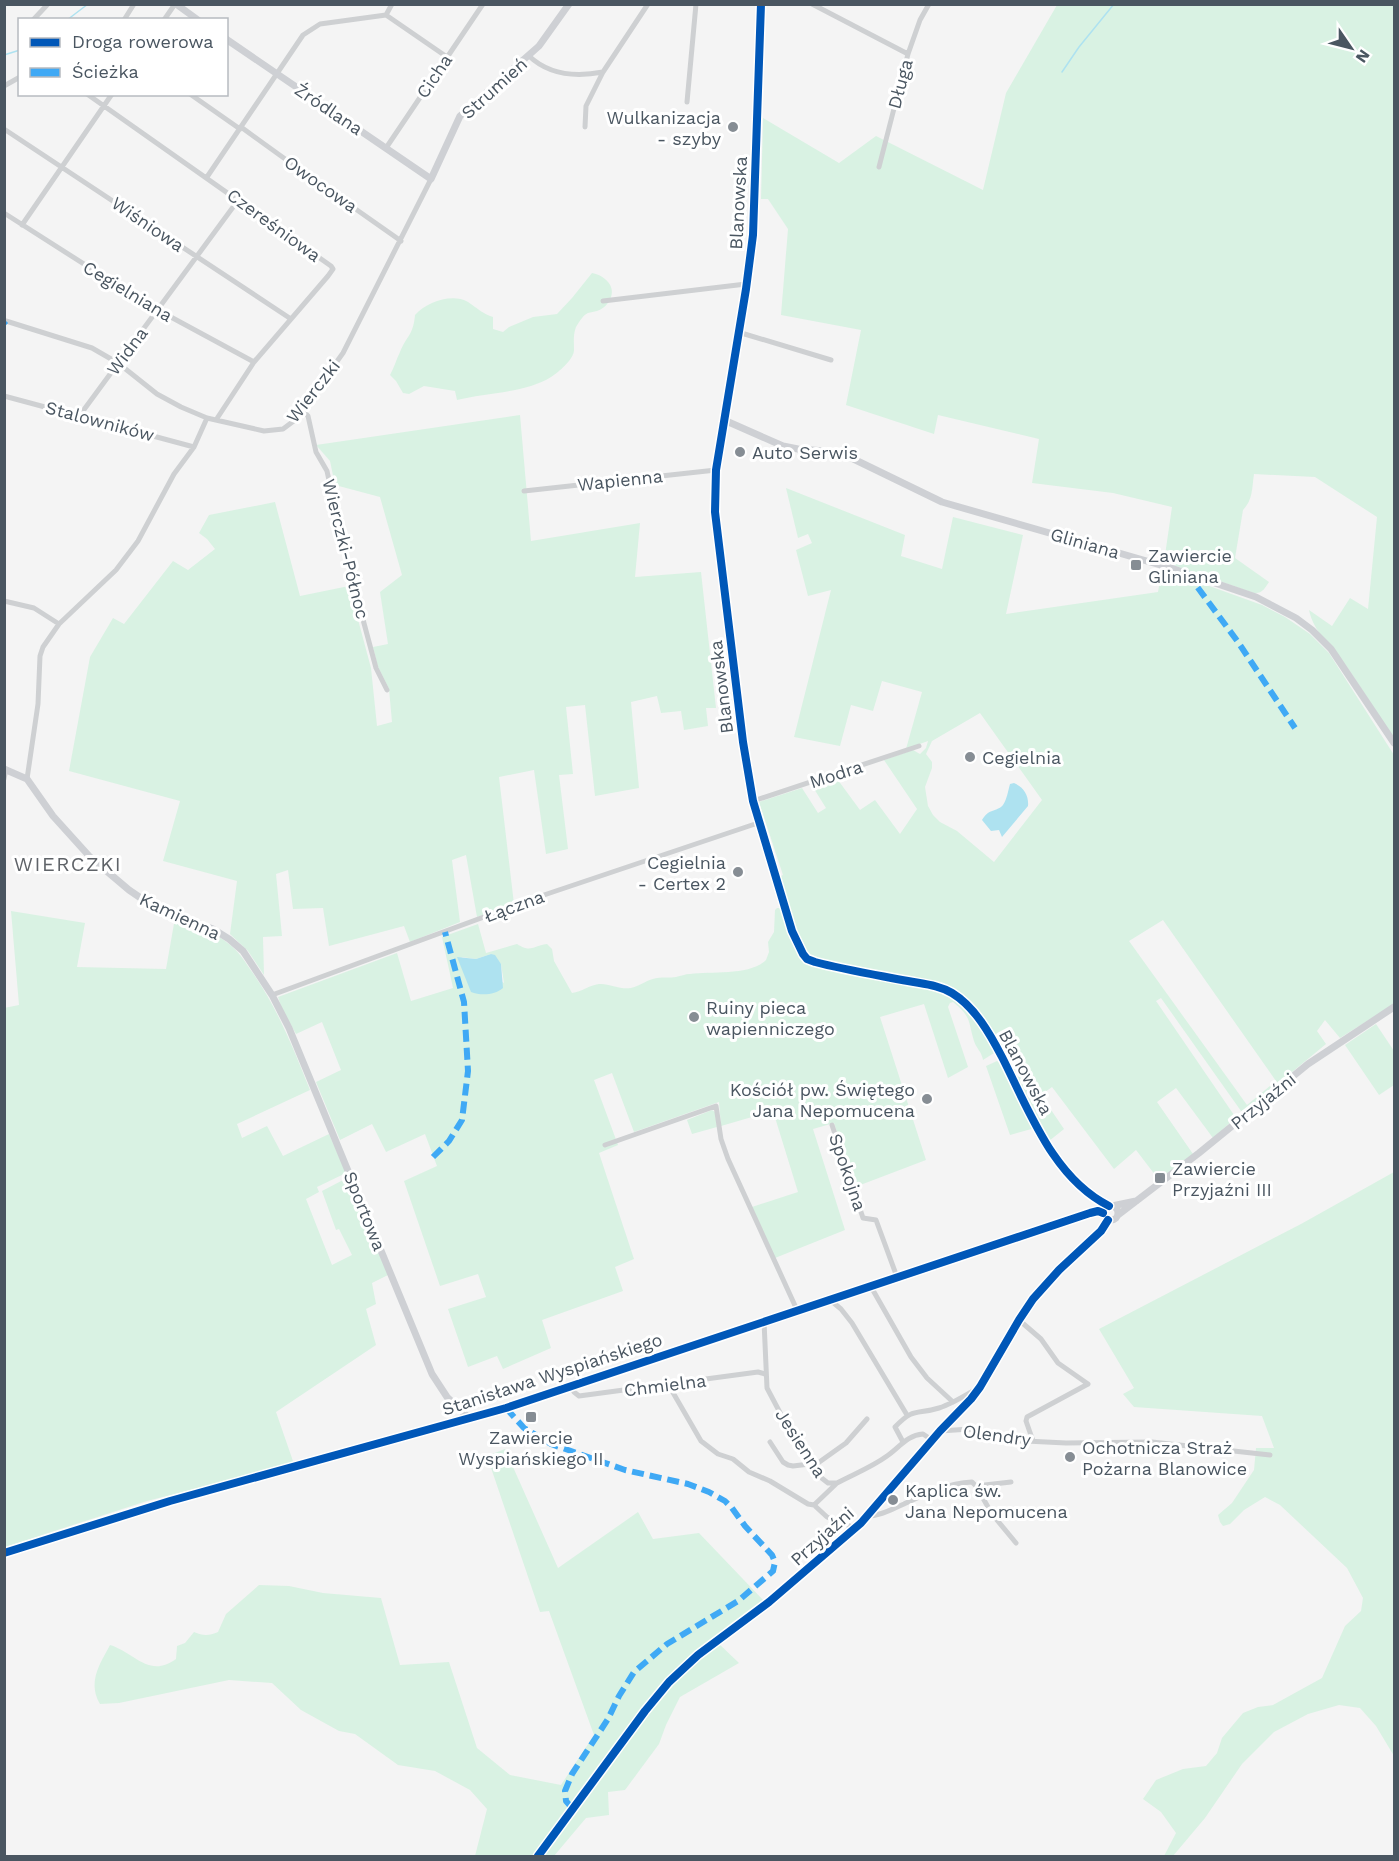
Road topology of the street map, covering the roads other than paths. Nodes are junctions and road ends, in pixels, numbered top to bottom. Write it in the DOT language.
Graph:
graph roads {
  1 [pos="48,4"];
  2 [pos="134,4"];
  3 [pos="175,4"];
  4 [pos="393,4"];
  5 [pos="483,4"];
  6 [pos="569,4"];
  7 [pos="648,4"];
  8 [pos="696,4"];
  9 [pos="761,4"];
  10 [pos="812,4"];
  11 [pos="919,4"];
  12 [pos="927,6"];
  13 [pos="386,15"];
  14 [pos="35,18"];
  15 [pos="125,18"];
  16 [pos="165,18"];
  17 [pos="195,18"];
  18 [pos="228,40"];
  19 [pos="908,54"];
  20 [pos="529,56"];
  21 [pos="447,57"];
  22 [pos="603,72"];
  23 [pos="277,74"];
  24 [pos="18,78"];
  25 [pos="4,86"];
  26 [pos="90,96"];
  27 [pos="111,96"];
  28 [pos="193,96"];
  29 [pos="687,102"];
  30 [pos="104,106"];
  31 [pos="585,127"];
  32 [pos="241,128"];
  33 [pos="4,129"];
  34 [pos="386,148"];
  35 [pos="62,167"];
  36 [pos="879,167"];
  37 [pos="207,177"];
  38 [pos="431,179"];
  39 [pos="238,200"];
  40 [pos="4,213"];
  41 [pos="22,225"];
  42 [pos="400,241"];
  43 [pos="197,256"];
  44 [pos="746,284"];
  45 [pos="603,301"];
  46 [pos="158,310"];
  47 [pos="291,319"];
  48 [pos="5,322"];
  49 [pos="738,332"];
  50 [pos="831,360"];
  51 [pos="254,362"];
  52 [pos="118,363"];
  53 [pos="4,396"];
  54 [pos="303,410"];
  55 [pos="80,416"];
  56 [pos="207,418"];
  57 [pos="216,420"];
  58 [pos="724,420"];
  59 [pos="194,447"];
  60 [pos="716,470"];
  61 [pos="524,490"];
  62 [pos="4,602"];
  63 [pos="59,624"];
  64 [pos="387,690"];
  65 [pos="1395,743"];
  66 [pos="919,746"];
  67 [pos="5,769"];
  68 [pos="4,779"];
  69 [pos="27,779"];
  70 [pos="753,801"];
  71 [pos="758,823"];
  72 [pos="272,995"];
  73 [pos="1395,1007"];
  74 [pos="831,1125"];
  75 [pos="605,1145"];
  76 [pos="1094,1197"];
  77 [pos="1136,1201"];
  78 [pos="1111,1206"];
  79 [pos="1100,1212"];
  80 [pos="1118,1215"];
  81 [pos="1108,1220"];
  82 [pos="897,1276"];
  83 [pos="870,1285"];
  84 [pos="828,1299"];
  85 [pos="797,1310"];
  86 [pos="1018,1320"];
  87 [pos="765,1321"];
  88 [pos="765,1374"];
  89 [pos="668,1384"];
  90 [pos="571,1386"];
  91 [pos="980,1387"];
  92 [pos="953,1402"];
  93 [pos="907,1415"];
  94 [pos="469,1418"];
  95 [pos="867,1419"];
  96 [pos="940,1431"];
  97 [pos="932,1440"];
  98 [pos="1033,1441"];
  99 [pos="770,1442"];
  100 [pos="903,1442"];
  101 [pos="1270,1455"];
  102 [pos="815,1464"];
  103 [pos="1011,1482"];
  104 [pos="837,1483"];
  105 [pos="976,1486"];
  106 [pos="814,1505"];
  107 [pos="868,1516"];
  108 [pos="855,1528"];
  109 [pos="1016,1543"];
  110 [pos="4,1552"];
  111 [pos="538,1857"];
  1 -- 14 [label="street"];
  2 -- 15 [label="street"];
  3 -- 16 [label="street"];
  3 -- 17 [label="street"];
  4 -- 13 [label="street"];
  5 -- 21 [label="street, Cicha"];
  6 -- 20 [label="street, Strumień"];
  7 -- 22 [label="street"];
  8 -- 29 [label="street"];
  9 -- 44 [label="street, Blanowska"];
  10 -- 19 [label="street"];
  11 -- 12 [label="street"];
  12 -- 19 [label="street, Długa"];
  13 -- 21 [label="street"];
  13 -- 23 [label="street"];
  18 -- 23 [label="street, Źródlana"];
  19 -- 36 [label="street, Długa"];
  20 -- 22 [label="street"];
  20 -- 38 [label="street, Strumień"];
  21 -- 34 [label="street, Cicha"];
  22 -- 31 [label="street"];
  23 -- 32 [label="street"];
  23 -- 34 [label="street, Źródlana"];
  24 -- 25 [label="street"];
  26 -- 30 [label="street, Czereśniowa"];
  27 -- 30 [label="street"];
  28 -- 32 [label="street, Owocowa"];
  30 -- 35 [label="street"];
  30 -- 37 [label="street, Czereśniowa"];
  32 -- 37 [label="street"];
  32 -- 42 [label="street, Owocowa"];
  33 -- 35 [label="street, Wiśniowa"];
  34 -- 38 [label="street, Źródlana"];
  35 -- 41 [label="street"];
  35 -- 43 [label="street, Wiśniowa"];
  37 -- 39 [label="street, Czereśniowa"];
  38 -- 42 [label="street, Wierczki"];
  39 -- 43 [label="street, Widna"];
  39 -- 47 [label="street, Czereśniowa"];
  40 -- 41 [label="street, Cegielniana"];
  41 -- 46 [label="street, Cegielniana"];
  42 -- 54 [label="street, Wierczki"];
  43 -- 46 [label="street, Widna"];
  43 -- 47 [label="street, Wiśniowa"];
  44 -- 45 [label="street"];
  44 -- 49 [label="street, Blanowska"];
  46 -- 51 [label="street, Cegielniana"];
  46 -- 52 [label="street, Widna"];
  47 -- 51 [label="street, Czereśniowa"];
  48 -- 52 [label="street, Wierczki"];
  49 -- 50 [label="street"];
  49 -- 58 [label="street, Blanowska"];
  51 -- 57 [label="street, Czereśniowa"];
  52 -- 55 [label="street, Widna"];
  52 -- 56 [label="street, Wierczki"];
  53 -- 55 [label="street, Stalowników"];
  54 -- 57 [label="street, Wierczki"];
  54 -- 64 [label="street, Wierczki-Północ"];
  55 -- 59 [label="street, Stalowników"];
  56 -- 57 [label="street, Wierczki"];
  56 -- 59 [label="street"];
  58 -- 60 [label="street, Blanowska"];
  58 -- 65 [label="street, Gliniana"];
  59 -- 63 [label="street"];
  60 -- 61 [label="street, Wapienna"];
  60 -- 70 [label="street, Blanowska"];
  62 -- 63 [label="street"];
  63 -- 69 [label="street"];
  66 -- 70 [label="street, Modra"];
  67 -- 68 [label="street"];
  67 -- 69 [label="street, Kamienna"];
  69 -- 72 [label="street, Kamienna"];
  70 -- 71 [label="street, Blanowska"];
  71 -- 72 [label="street, Łączna"];
  71 -- 76 [label="street, Blanowska"];
  72 -- 94 [label="street, Sportowa"];
  73 -- 77 [label="street, Przyjaźni"];
  74 -- 82 [label="street, Spokojna"];
  75 -- 85 [label="street"];
  76 -- 78 [label="street, Blanowska"];
  76 -- 79 [label="street"];
  77 -- 78 [label="street, Przyjaźni"];
  77 -- 80 [label="street, Przyjaźni"];
  78 -- 79 [label="street"];
  78 -- 80 [label="street"];
  79 -- 81 [label="street"];
  79 -- 82 [label="street, Stanisława Wyspiańskiego"];
  80 -- 81 [label="street"];
  81 -- 86 [label="street, Przyjaźni"];
  82 -- 83 [label="street, Stanisława Wyspiańskiego"];
  83 -- 84 [label="street, Stanisława Wyspiańskiego"];
  83 -- 92 [label="street"];
  84 -- 85 [label="street, Stanisława Wyspiańskiego"];
  84 -- 93 [label="street"];
  85 -- 87 [label="street, Stanisława Wyspiańskiego"];
  86 -- 91 [label="street, Przyjaźni"];
  86 -- 98 [label="street"];
  87 -- 88 [label="street, Jesienna"];
  87 -- 90 [label="street, Stanisława Wyspiańskiego"];
  88 -- 89 [label="street, Chmielna"];
  88 -- 102 [label="street, Jesienna"];
  89 -- 90 [label="street, Chmielna"];
  89 -- 106 [label="street"];
  90 -- 94 [label="street, Stanisława Wyspiańskiego"];
  91 -- 92 [label="street"];
  91 -- 96 [label="street, Przyjaźni"];
  92 -- 93 [label="street"];
  93 -- 100 [label="street"];
  94 -- 110 [label="street, Stanisława Wyspiańskiego"];
  95 -- 102 [label="street"];
  96 -- 97 [label="street, Przyjaźni"];
  96 -- 98 [label="street, Olendry"];
  97 -- 100 [label="street"];
  97 -- 107 [label="street, Przyjaźni"];
  98 -- 101 [label="street, Olendry"];
  99 -- 102 [label="street"];
  100 -- 104 [label="street, Jesienna"];
  102 -- 104 [label="street, Jesienna"];
  103 -- 105 [label="street"];
  104 -- 106 [label="street"];
  105 -- 107 [label="street"];
  105 -- 109 [label="street"];
  106 -- 108 [label="street"];
  107 -- 108 [label="street, Przyjaźni"];
  108 -- 111 [label="street, Przyjaźni"];
}
